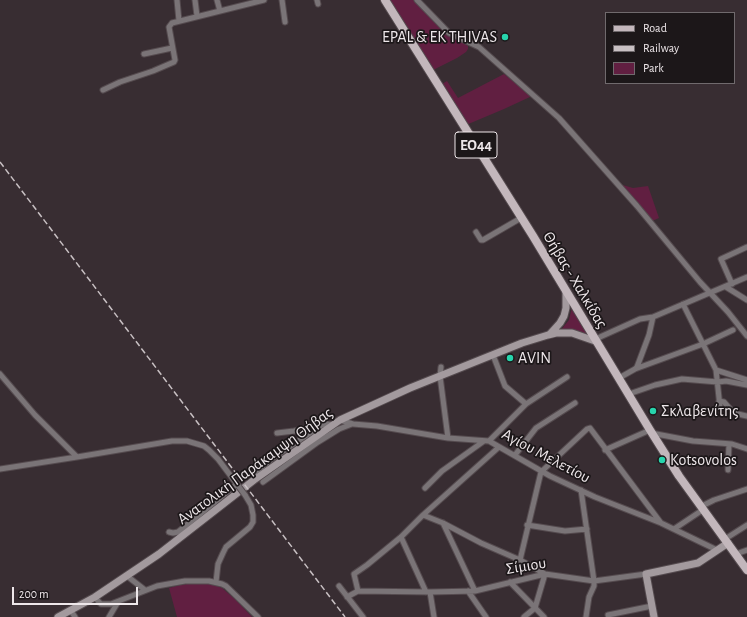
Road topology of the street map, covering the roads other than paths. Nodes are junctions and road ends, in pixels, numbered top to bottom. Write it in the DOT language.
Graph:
graph roads {
  1 [pos="177,0"];
  2 [pos="195,0"];
  3 [pos="217,0"];
  4 [pos="264,0"];
  5 [pos="282,0"];
  6 [pos="385,0"];
  7 [pos="417,0"];
  8 [pos="253,2"];
  9 [pos="220,11"];
  10 [pos="197,16"];
  11 [pos="179,21"];
  12 [pos="285,22"];
  13 [pos="172,48"];
  14 [pos="144,54"];
  15 [pos="103,90"];
  16 [pos="521,218"];
  17 [pos="476,232"];
  18 [pos="747,247"];
  19 [pos="747,277"];
  20 [pos="732,284"];
  21 [pos="726,287"];
  22 [pos="566,291"];
  23 [pos="710,293"];
  24 [pos="747,300"];
  25 [pos="683,304"];
  26 [pos="653,316"];
  27 [pos="734,330"];
  28 [pos="548,335"];
  29 [pos="747,336"];
  30 [pos="595,341"];
  31 [pos="703,344"];
  32 [pos="493,355"];
  33 [pos="441,367"];
  34 [pos="635,369"];
  35 [pos="716,370"];
  36 [pos="0,374"];
  37 [pos="440,376"];
  38 [pos="567,377"];
  39 [pos="619,378"];
  40 [pos="747,380"];
  41 [pos="718,382"];
  42 [pos="747,385"];
  43 [pos="629,394"];
  44 [pos="719,401"];
  45 [pos="575,403"];
  46 [pos="526,404"];
  47 [pos="720,407"];
  48 [pos="747,416"];
  49 [pos="340,420"];
  50 [pos="353,424"];
  51 [pos="322,425"];
  52 [pos="332,425"];
  53 [pos="651,431"];
  54 [pos="277,433"];
  55 [pos="448,438"];
  56 [pos="487,441"];
  57 [pos="729,444"];
  58 [pos="499,447"];
  59 [pos="605,450"];
  60 [pos="747,450"];
  61 [pos="515,455"];
  62 [pos="77,457"];
  63 [pos="0,469"];
  64 [pos="728,470"];
  65 [pos="541,472"];
  66 [pos="253,474"];
  67 [pos="263,482"];
  68 [pos="238,486"];
  69 [pos="425,488"];
  70 [pos="747,489"];
  71 [pos="581,490"];
  72 [pos="703,508"];
  73 [pos="423,515"];
  74 [pos="661,523"];
  75 [pos="443,524"];
  76 [pos="528,525"];
  77 [pos="747,525"];
  78 [pos="587,529"];
  79 [pos="674,529"];
  80 [pos="169,532"];
  81 [pos="401,538"];
  82 [pos="726,541"];
  83 [pos="717,550"];
  84 [pos="747,550"];
  85 [pos="736,554"];
  86 [pos="520,560"];
  87 [pos="747,570"];
  88 [pos="545,574"];
  89 [pos="646,574"];
  90 [pos="127,576"];
  91 [pos="594,581"];
  92 [pos="216,582"];
  93 [pos="510,582"];
  94 [pos="339,586"];
  95 [pos="145,590"];
  96 [pos="468,591"];
  97 [pos="475,591"];
  98 [pos="358,592"];
  99 [pos="428,592"];
  100 [pos="95,597"];
  101 [pos="347,597"];
  102 [pos="118,602"];
  103 [pos="652,606"];
  104 [pos="535,608"];
  105 [pos="73,614"];
  106 [pos="628,614"];
  107 [pos="608,615"];
  108 [pos="58,617"];
  109 [pos="109,617"];
  110 [pos="258,617"];
  111 [pos="363,617"];
  112 [pos="434,617"];
  113 [pos="486,617"];
  114 [pos="524,617"];
  115 [pos="544,617"];
  116 [pos="586,617"];
  117 [pos="654,617"];
  1 -- 11 [label="street"];
  2 -- 10 [label="street"];
  3 -- 9 [label="street"];
  4 -- 8 [label="street"];
  5 -- 12 [label="street"];
  6 -- 16 [label="main road, Θήβας - Χαλκίδας / ΕΟ44"];
  7 -- 23 [label="street"];
  8 -- 9 [label="street"];
  9 -- 10 [label="street"];
  10 -- 11 [label="street"];
  11 -- 13 [label="street"];
  13 -- 14 [label="street"];
  13 -- 15 [label="street"];
  16 -- 17 [label="street"];
  16 -- 22 [label="main road, Θήβας - Χαλκίδας / ΕΟ44"];
  18 -- 20 [label="street"];
  19 -- 20 [label="street"];
  20 -- 21 [label="street"];
  21 -- 23 [label="street"];
  21 -- 24 [label="street"];
  22 -- 28 [label="main road"];
  22 -- 30 [label="main road, Θήβας - Χαλκίδας / ΕΟ44"];
  23 -- 25 [label="street"];
  23 -- 29 [label="street"];
  25 -- 26 [label="street"];
  25 -- 31 [label="street"];
  26 -- 30 [label="street"];
  26 -- 34 [label="street"];
  27 -- 31 [label="street"];
  28 -- 30 [label="main road, Ανατολική Παράκαμψη Θήβας"];
  28 -- 32 [label="main road, Ανατολική Παράκαμψη Θήβας"];
  30 -- 39 [label="main road, Θήβας - Χαλκίδας / ΕΟ44"];
  31 -- 34 [label="street"];
  31 -- 35 [label="street"];
  32 -- 37 [label="main road, Ανατολική Παράκαμψη Θήβας"];
  32 -- 46 [label="street"];
  33 -- 37 [label="street"];
  34 -- 39 [label="street"];
  35 -- 40 [label="street"];
  35 -- 41 [label="street"];
  36 -- 62 [label="street"];
  37 -- 49 [label="main road, Ανατολική Παράκαμψη Θήβας"];
  37 -- 55 [label="street"];
  38 -- 46 [label="street"];
  39 -- 43 [label="main road, Θήβας - Χαλκίδας / ΕΟ44"];
  41 -- 42 [label="street"];
  41 -- 43 [label="street"];
  41 -- 44 [label="street"];
  43 -- 53 [label="main road, Θήβας - Χαλκίδας / ΕΟ44"];
  44 -- 47 [label="street"];
  44 -- 48 [label="street"];
  45 -- 61 [label="street"];
  46 -- 56 [label="street"];
  49 -- 50 [label="street, Αγίου Μελετίου"];
  49 -- 52 [label="main road, Ανατολική Παράκαμψη Θήβας"];
  50 -- 55 [label="street, Αγίου Μελετίου"];
  50 -- 67 [label="street"];
  51 -- 52 [label="street"];
  51 -- 54 [label="street"];
  51 -- 66 [label="street"];
  52 -- 90 [label="main road, Ανατολική Παράκαμψη Θήβας"];
  53 -- 57 [label="street"];
  53 -- 59 [label="street"];
  53 -- 72 [label="main road, Θήβας - Χαλκίδας / ΕΟ44"];
  55 -- 56 [label="street, Αγίου Μελετίου"];
  56 -- 58 [label="street, Αγίου Μελετίου"];
  56 -- 69 [label="street"];
  57 -- 60 [label="street"];
  57 -- 64 [label="street"];
  58 -- 61 [label="street, Αγίου Μελετίου"];
  58 -- 73 [label="street"];
  59 -- 65 [label="street"];
  59 -- 74 [label="street"];
  61 -- 65 [label="street, Αγίου Μελετίου"];
  62 -- 63 [label="street"];
  62 -- 68 [label="street"];
  65 -- 71 [label="street, Αγίου Μελετίου"];
  65 -- 76 [label="street"];
  68 -- 80 [label="street"];
  68 -- 92 [label="street, bridge"];
  70 -- 72 [label="street"];
  71 -- 74 [label="street, Αγίου Μελετίου"];
  71 -- 78 [label="street"];
  72 -- 79 [label="street"];
  72 -- 82 [label="main road, Θήβας - Χαλκίδας / ΕΟ44"];
  73 -- 75 [label="street"];
  73 -- 81 [label="street"];
  74 -- 79 [label="street, Αγίου Μελετίου"];
  75 -- 86 [label="street"];
  75 -- 97 [label="street"];
  76 -- 78 [label="street"];
  76 -- 86 [label="street"];
  77 -- 82 [label="street"];
  78 -- 91 [label="street"];
  79 -- 83 [label="street, Αγίου Μελετίου"];
  81 -- 98 [label="street"];
  81 -- 99 [label="street"];
  82 -- 83 [label="main road"];
  82 -- 85 [label="main road, Θήβας - Χαλκίδας / ΕΟ44"];
  83 -- 89 [label="main road, Σίμιου"];
  84 -- 85 [label="street"];
  85 -- 87 [label="main road, Θήβας - Χαλκίδας / ΕΟ44"];
  86 -- 88 [label="street"];
  88 -- 91 [label="street, Σίμιου"];
  88 -- 93 [label="street, Σίμιου"];
  88 -- 104 [label="street"];
  89 -- 91 [label="street, Σίμιου"];
  89 -- 103 [label="main road"];
  90 -- 95 [label="street"];
  90 -- 100 [label="main road, Ανατολική Παράκαμψη Θήβας"];
  91 -- 116 [label="street"];
  92 -- 95 [label="street"];
  92 -- 110 [label="street"];
  93 -- 97 [label="street, Σίμιου"];
  93 -- 104 [label="street"];
  94 -- 101 [label="street"];
  95 -- 102 [label="street"];
  96 -- 97 [label="street, Σίμιου"];
  96 -- 99 [label="street, Σίμιου"];
  96 -- 113 [label="street"];
  98 -- 99 [label="street, Σίμιου"];
  98 -- 101 [label="street"];
  99 -- 112 [label="street"];
  100 -- 102 [label="street"];
  100 -- 105 [label="main road, Ανατολική Παράκαμψη Θήβας"];
  101 -- 111 [label="street"];
  102 -- 109 [label="street"];
  103 -- 106 [label="street"];
  103 -- 117 [label="main road"];
  104 -- 114 [label="street"];
  104 -- 115 [label="street"];
  105 -- 108 [label="main road, Ανατολική Παράκαμψη Θήβας"];
  106 -- 107 [label="street"];
}
